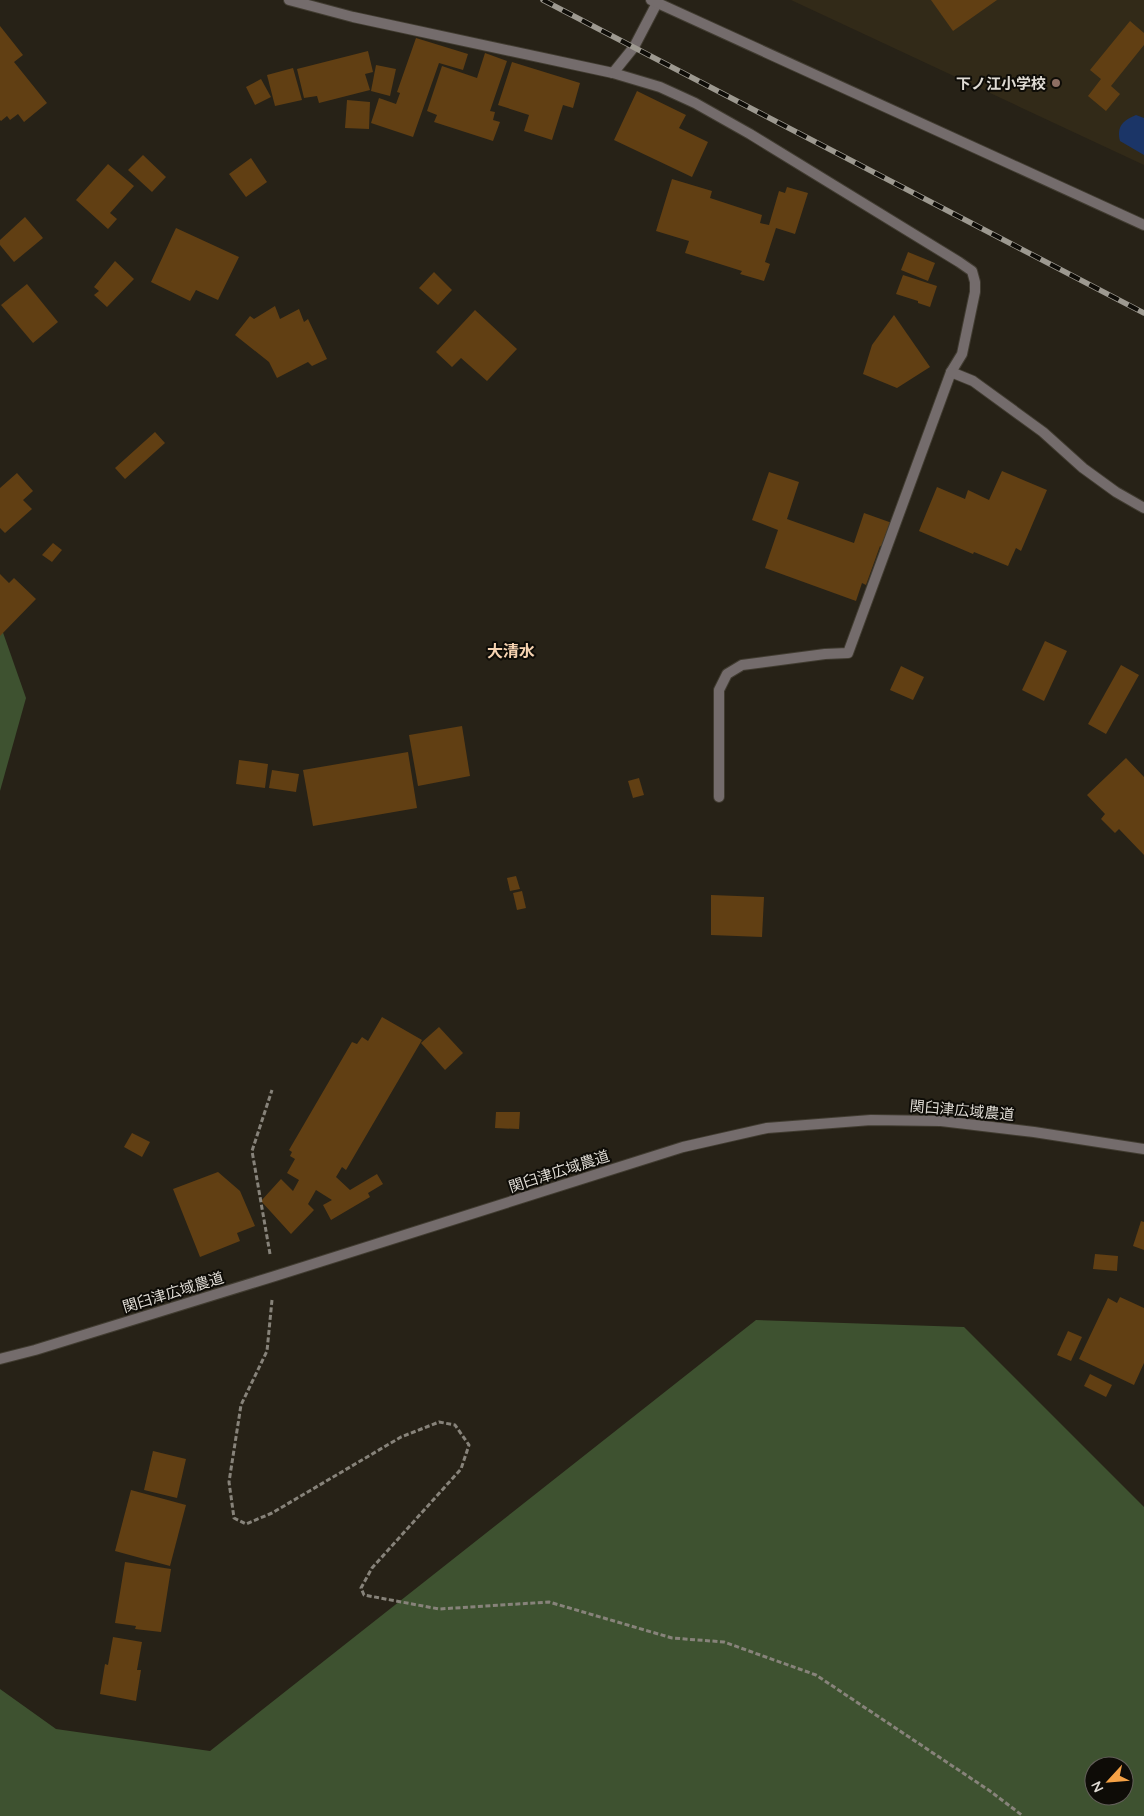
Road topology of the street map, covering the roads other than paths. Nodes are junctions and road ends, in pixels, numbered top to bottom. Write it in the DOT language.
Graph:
graph roads {
  1 [pos="289,0"];
  2 [pos="654,1"];
  3 [pos="613,73"];
  4 [pos="1144,225"];
  5 [pos="951,372"];
  6 [pos="1144,508"];
  7 [pos="719,797"];
  8 [pos="1144,1149"];
  9 [pos="0,1359"];
  1 -- 3 [label="street"];
  2 -- 3 [label="street"];
  2 -- 4 [label="street"];
  3 -- 5 [label="street"];
  5 -- 6 [label="street"];
  5 -- 7 [label="street"];
  8 -- 9 [label="street, 関臼津広域農道"];
}
